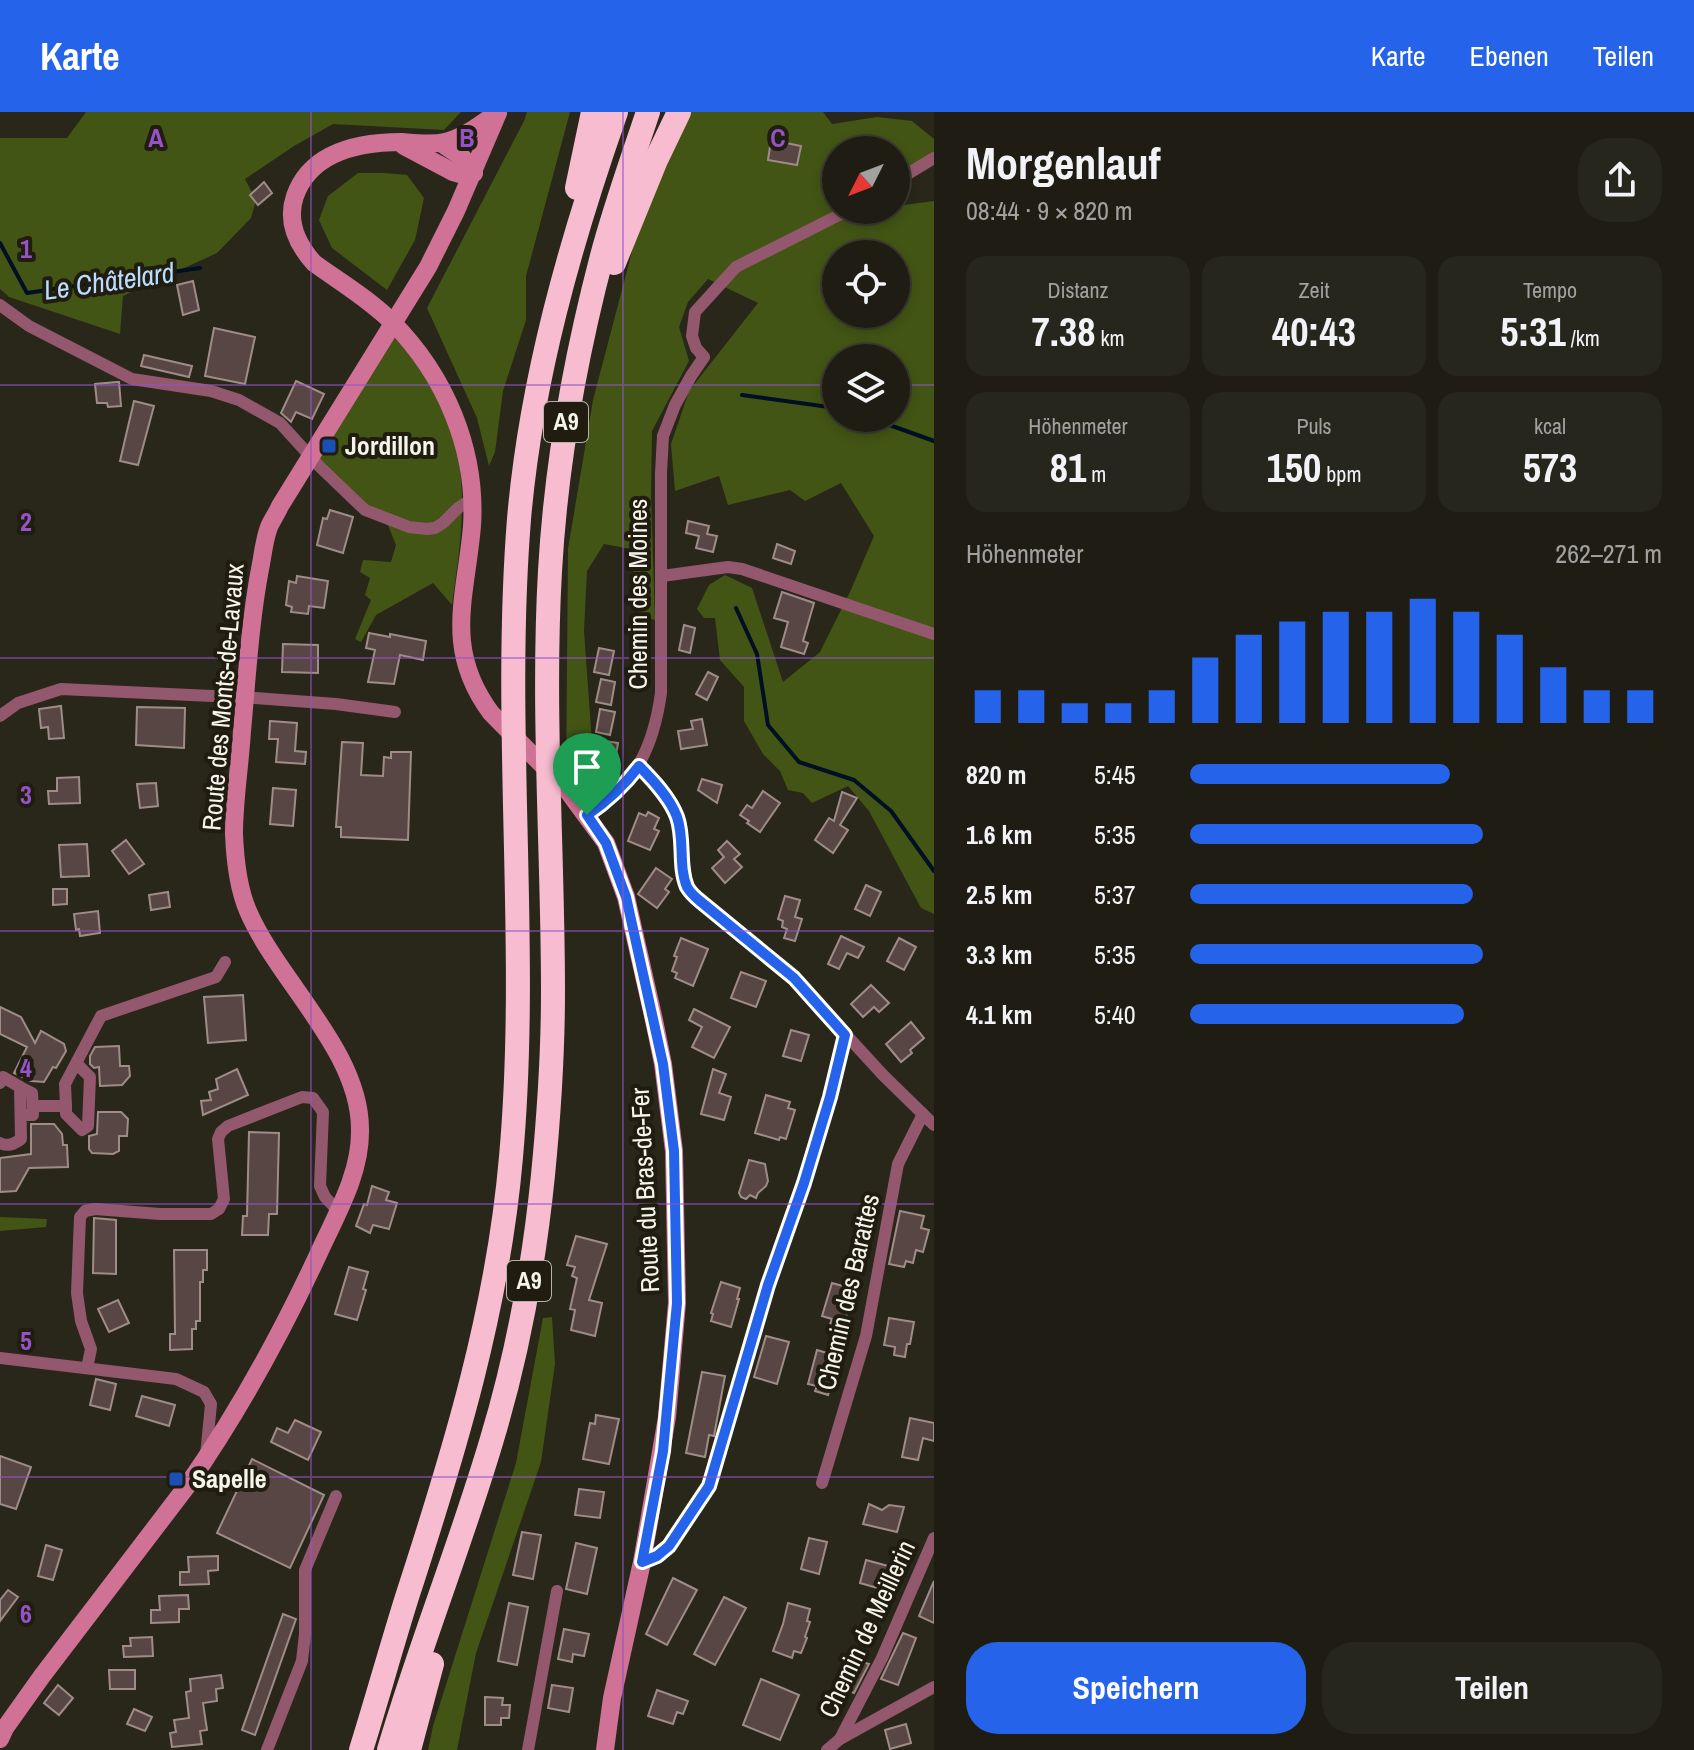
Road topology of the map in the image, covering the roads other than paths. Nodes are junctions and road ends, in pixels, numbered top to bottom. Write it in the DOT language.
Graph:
graph roads {
  1 [pos="498,112"];
  2 [pos="593,112"];
  3 [pos="616,112"];
  4 [pos="648,112"];
  5 [pos="679,112"];
  6 [pos="394,142"];
  7 [pos="441,143"];
  8 [pos="934,158"];
  9 [pos="474,173"];
  10 [pos="910,173"];
  11 [pos="822,224"];
  12 [pos="0,305"];
  13 [pos="547,340"];
  14 [pos="575,371"];
  15 [pos="310,456"];
  16 [pos="472,499"];
  17 [pos="662,576"];
  18 [pos="934,634"];
  19 [pos="245,697"];
  20 [pos="395,712"];
  21 [pos="0,716"];
  22 [pos="639,766"];
  23 [pos="587,815"];
  24 [pos="225,962"];
  25 [pos="845,1035"];
  26 [pos="77,1064"];
  27 [pos="0,1083"];
  28 [pos="20,1087"];
  29 [pos="33,1106"];
  30 [pos="66,1106"];
  31 [pos="923,1114"];
  32 [pos="21,1115"];
  33 [pos="934,1125"];
  34 [pos="0,1143"];
  35 [pos="338,1211"];
  36 [pos="0,1358"];
  37 [pos="87,1368"];
  38 [pos="492,1440"];
  39 [pos="206,1459"];
  40 [pos="822,1483"];
  41 [pos="336,1496"];
  42 [pos="934,1538"];
  43 [pos="642,1562"];
  44 [pos="557,1591"];
  45 [pos="406,1601"];
  46 [pos="934,1687"];
  47 [pos="0,1739"];
  48 [pos="840,1739"];
  49 [pos="267,1750"];
  50 [pos="343,1750"];
  51 [pos="361,1750"];
  52 [pos="389,1750"];
  53 [pos="409,1750"];
  54 [pos="528,1750"];
  55 [pos="605,1750"];
  56 [pos="827,1750"];
  1 -- 7 [label="street, Route du Bras-de-Fer"];
  1 -- 9 [label="street, Route des Monts-de-Lavaux"];
  2 -- 13 [label="highway"];
  3 -- 13 [label="highway, A9"];
  4 -- 14 [label="highway, A9"];
  5 -- 14 [label="highway"];
  6 -- 7 [label="street, Route du Bras-de-Fer"];
  6 -- 9 [label="street"];
  6 -- 16 [label="street, Route du Bras-de-Fer"];
  7 -- 9 [label="street"];
  8 -- 10 [label="street"];
  9 -- 15 [label="street, Route des Monts-de-Lavaux"];
  11 -- 17 [label="street, Chemin des Moines"];
  12 -- 15 [label="street"];
  13 -- 45 [label="highway, A9"];
  14 -- 38 [label="highway, A9"];
  15 -- 16 [label="street"];
  15 -- 19 [label="street, Route des Monts-de-Lavaux"];
  16 -- 23 [label="street, Route du Bras-de-Fer"];
  17 -- 18 [label="street"];
  17 -- 22 [label="street, Chemin des Moines"];
  19 -- 20 [label="street"];
  19 -- 21 [label="street"];
  19 -- 35 [label="street, Route des Monts-de-Lavaux"];
  22 -- 23 [label="street, Chemin des Moines"];
  22 -- 25 [label="street"];
  23 -- 43 [label="street, Route du Bras-de-Fer"];
  24 -- 26 [label="street"];
  25 -- 31 [label="street"];
  25 -- 43 [label="street"];
  26 -- 30 [label="street"];
  26 -- 30 [label="street"];
  27 -- 28 [label="street"];
  28 -- 29 [label="street"];
  28 -- 32 [label="street"];
  29 -- 30 [label="street"];
  29 -- 32 [label="street"];
  31 -- 33 [label="street"];
  31 -- 40 [label="street, Chemin des Barattes"];
  32 -- 34 [label="street"];
  35 -- 37 [label="street"];
  35 -- 39 [label="street, Route des Monts-de-Lavaux"];
  36 -- 37 [label="street"];
  37 -- 39 [label="street"];
  38 -- 52 [label="highway, A9"];
  38 -- 53 [label="highway, A9"];
  39 -- 47 [label="street, Route des Monts-de-Lavaux"];
  41 -- 49 [label="street"];
  42 -- 48 [label="street, Chemin de Meillerin"];
  43 -- 55 [label="street, Route du Bras-de-Fer"];
  44 -- 54 [label="street"];
  45 -- 50 [label="highway, A9"];
  45 -- 51 [label="highway, A9"];
  46 -- 48 [label="street"];
  48 -- 56 [label="street"];
}
